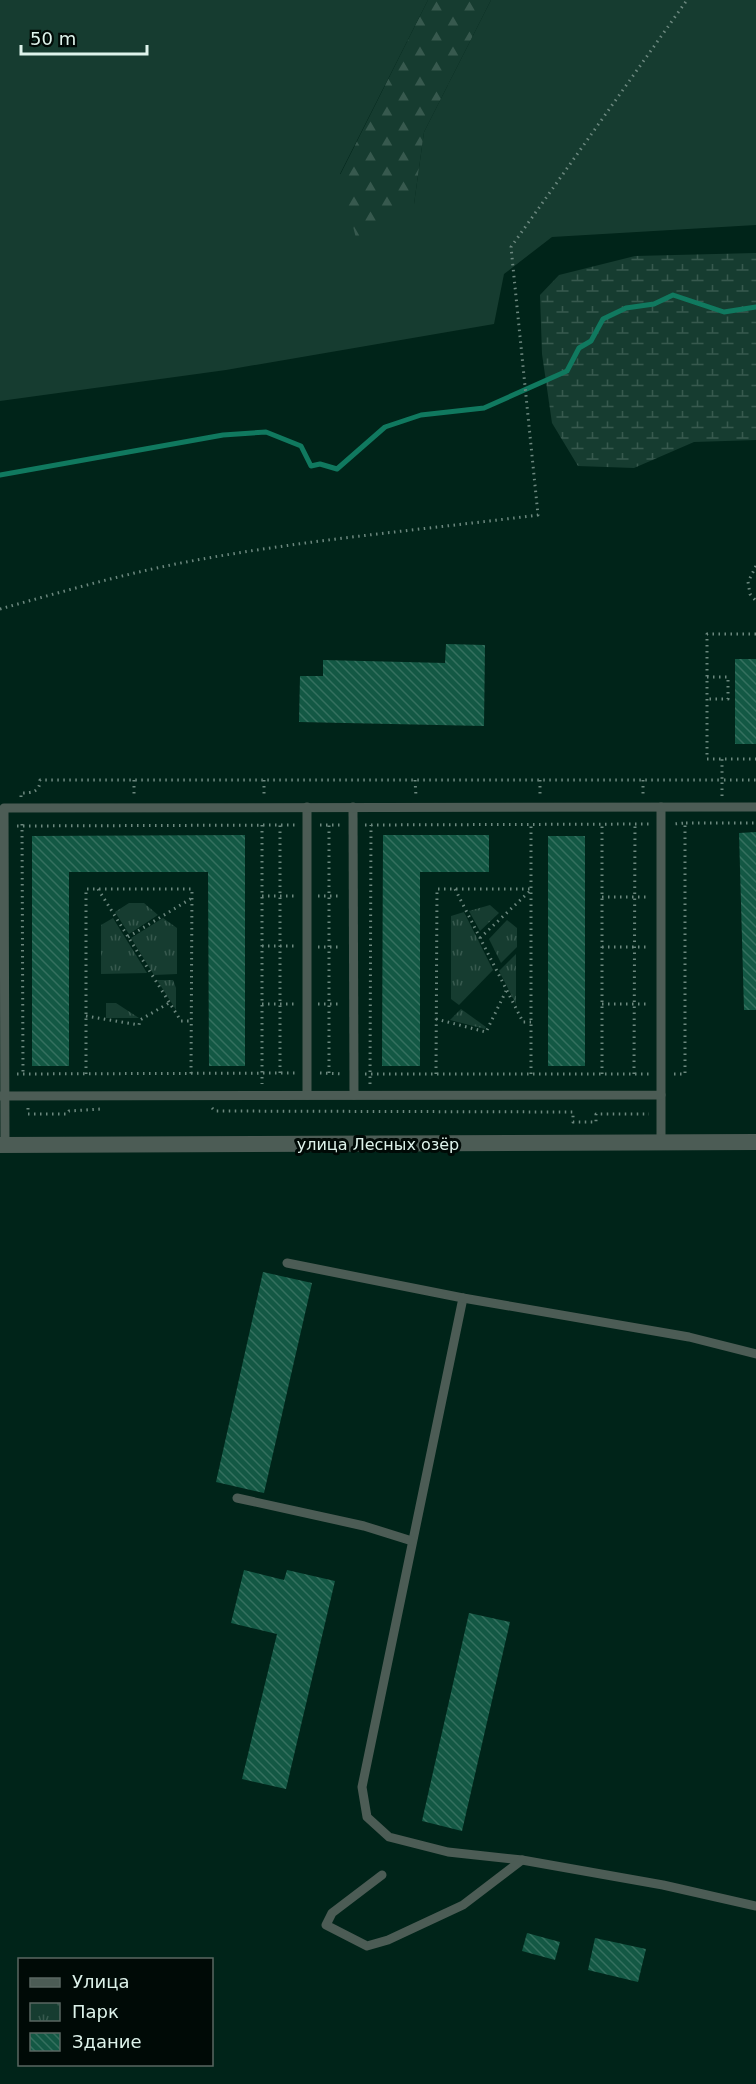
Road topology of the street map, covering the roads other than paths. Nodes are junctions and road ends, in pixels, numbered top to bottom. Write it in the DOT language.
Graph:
graph roads {
  1 [pos="307,807"];
  2 [pos="353,807"];
  3 [pos="661,807"];
  4 [pos="756,807"];
  5 [pos="2,808"];
  6 [pos="307,1095"];
  7 [pos="354,1095"];
  8 [pos="661,1095"];
  9 [pos="2,1096"];
  10 [pos="756,1142"];
  11 [pos="661,1143"];
  12 [pos="2,1145"];
  13 [pos="287,1263"];
  14 [pos="462,1298"];
  15 [pos="756,1354"];
  16 [pos="237,1498"];
  17 [pos="412,1541"];
  18 [pos="522,1860"];
  19 [pos="382,1875"];
  20 [pos="756,1906"];
  1 -- 2 [label="lane"];
  1 -- 5 [label="lane"];
  1 -- 6 [label="lane"];
  2 -- 3 [label="lane"];
  2 -- 7 [label="lane"];
  3 -- 4 [label="lane"];
  3 -- 8 [label="lane"];
  5 -- 9 [label="lane"];
  6 -- 7 [label="lane"];
  6 -- 9 [label="lane"];
  7 -- 8 [label="lane"];
  8 -- 11 [label="lane"];
  9 -- 12 [label="lane"];
  10 -- 11 [label="street, улица Лесных озёр"];
  11 -- 12 [label="street, улица Лесных озёр"];
  13 -- 14 [label="lane"];
  14 -- 15 [label="lane"];
  14 -- 17 [label="lane"];
  16 -- 17 [label="lane"];
  17 -- 18 [label="lane"];
  18 -- 19 [label="lane"];
  18 -- 20 [label="lane"];
}
